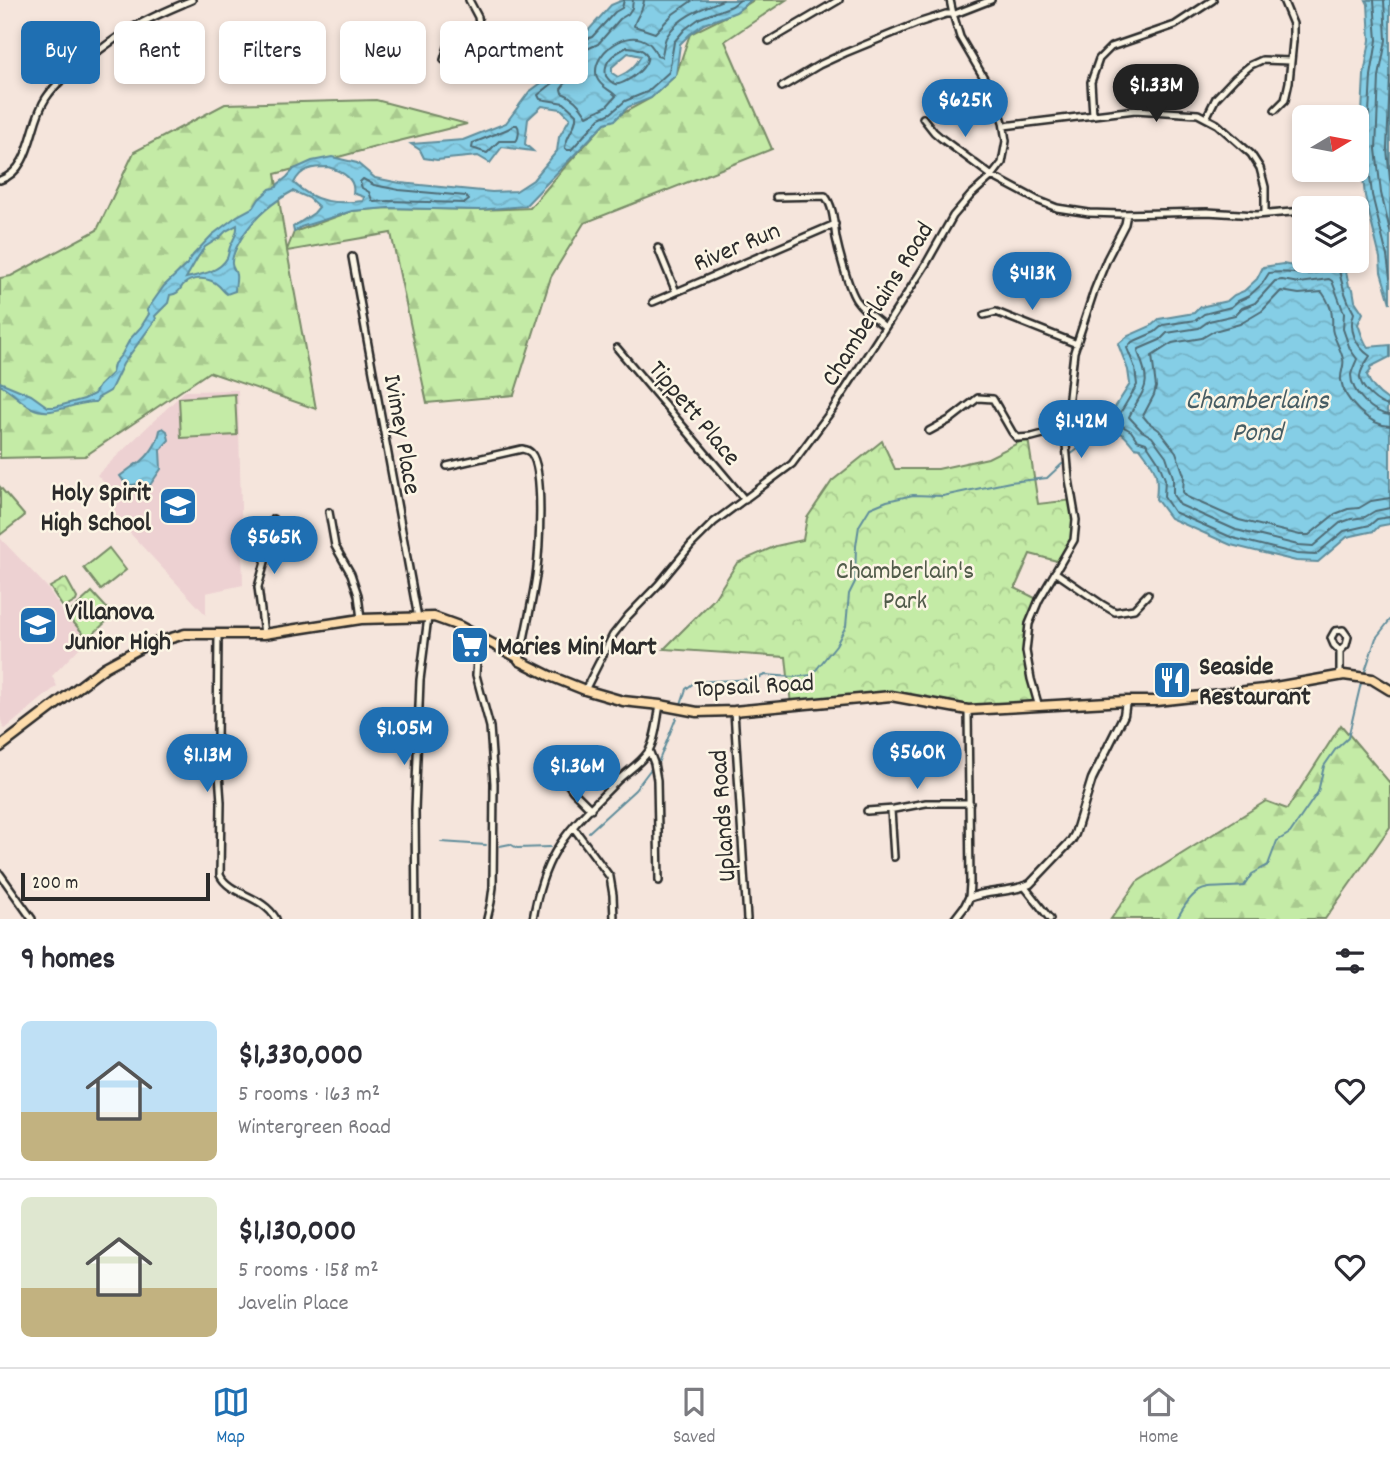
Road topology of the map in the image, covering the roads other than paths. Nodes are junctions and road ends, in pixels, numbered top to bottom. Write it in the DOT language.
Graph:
graph roads {
  1 [pos="192,0"];
  2 [pos="469,0"];
  3 [pos="839,0"];
  4 [pos="950,0"];
  5 [pos="991,0"];
  6 [pos="1213,0"];
  7 [pos="1283,0"];
  8 [pos="953,14"];
  9 [pos="479,21"];
  10 [pos="768,41"];
  11 [pos="1292,61"];
  12 [pos="782,87"];
  13 [pos="1275,110"];
  14 [pos="1093,115"];
  15 [pos="923,118"];
  16 [pos="1206,118"];
  17 [pos="1004,126"];
  18 [pos="992,176"];
  19 [pos="0,180"];
  20 [pos="776,197"];
  21 [pos="1292,212"];
  22 [pos="1127,214"];
  23 [pos="1265,214"];
  24 [pos="835,225"];
  25 [pos="657,248"];
  26 [pos="352,257"];
  27 [pos="676,292"];
  28 [pos="653,302"];
  29 [pos="984,315"];
  30 [pos="885,327"];
  31 [pos="1077,344"];
  32 [pos="617,348"];
  33 [pos="1066,428"];
  34 [pos="929,431"];
  35 [pos="447,466"];
  36 [pos="745,500"];
  37 [pos="329,512"];
  38 [pos="273,519"];
  39 [pos="1055,572"];
  40 [pos="1148,594"];
  41 [pos="428,617"];
  42 [pos="418,618"];
  43 [pos="360,619"];
  44 [pos="218,634"];
  45 [pos="264,634"];
  46 [pos="482,638"];
  47 [pos="1340,651"];
  48 [pos="520,661"];
  49 [pos="1340,675"];
  50 [pos="585,690"];
  51 [pos="1390,690"];
  52 [pos="1126,701"];
  53 [pos="660,705"];
  54 [pos="1039,707"];
  55 [pos="968,710"];
  56 [pos="734,711"];
  57 [pos="0,747"];
  58 [pos="649,750"];
  59 [pos="563,777"];
  60 [pos="970,803"];
  61 [pos="591,809"];
  62 [pos="891,810"];
  63 [pos="867,811"];
  64 [pos="573,827"];
  65 [pos="894,857"];
  66 [pos="0,874"];
  67 [pos="659,881"];
  68 [pos="1024,886"];
  69 [pos="969,898"];
  70 [pos="30,918"];
  71 [pos="275,919"];
  72 [pos="416,919"];
  73 [pos="487,919"];
  74 [pos="533,919"];
  75 [pos="614,919"];
  76 [pos="747,919"];
  77 [pos="955,919"];
  78 [pos="1050,919"];
  1 -- 19 [label="street"];
  2 -- 9 [label="street"];
  3 -- 10 [label="street"];
  4 -- 8 [label="street"];
  5 -- 8 [label="street"];
  6 -- 14 [label="street"];
  7 -- 11 [label="street"];
  8 -- 12 [label="street"];
  8 -- 17 [label="street"];
  11 -- 13 [label="street"];
  11 -- 16 [label="street"];
  14 -- 16 [label="street"];
  14 -- 17 [label="street"];
  15 -- 18 [label="street"];
  16 -- 23 [label="street"];
  17 -- 18 [label="street"];
  18 -- 22 [label="street"];
  18 -- 30 [label="street, Chamberlains Road"];
  20 -- 24 [label="street"];
  21 -- 23 [label="street"];
  22 -- 23 [label="street"];
  22 -- 31 [label="street"];
  24 -- 27 [label="street, River Run"];
  24 -- 30 [label="street"];
  25 -- 27 [label="street"];
  26 -- 42 [label="street, Ivimey Place"];
  27 -- 28 [label="street, River Run"];
  29 -- 31 [label="street"];
  30 -- 36 [label="street, Chamberlains Road"];
  31 -- 33 [label="street"];
  32 -- 36 [label="street, Tippett Place"];
  33 -- 34 [label="street"];
  33 -- 39 [label="street"];
  35 -- 48 [label="street"];
  36 -- 50 [label="street, Chamberlains Road"];
  37 -- 43 [label="street"];
  38 -- 45 [label="street"];
  39 -- 40 [label="street"];
  39 -- 54 [label="street"];
  41 -- 42 [label="main road, Topsail Road"];
  41 -- 46 [label="main road, Topsail Road"];
  41 -- 72 [label="street"];
  42 -- 43 [label="main road, Topsail Road"];
  43 -- 45 [label="main road, Topsail Road"];
  44 -- 45 [label="main road, Topsail Road"];
  44 -- 57 [label="main road, Topsail Road"];
  44 -- 71 [label="street"];
  46 -- 48 [label="main road, Topsail Road"];
  46 -- 73 [label="street"];
  47 -- 49 [label="street"];
  48 -- 50 [label="main road, Topsail Road"];
  49 -- 51 [label="main road, Topsail Road"];
  49 -- 52 [label="main road, Topsail Road"];
  50 -- 53 [label="main road, Topsail Road"];
  52 -- 54 [label="main road, Topsail Road"];
  52 -- 68 [label="street"];
  53 -- 56 [label="main road, Topsail Road"];
  53 -- 58 [label="street"];
  54 -- 55 [label="main road, Topsail Road"];
  55 -- 56 [label="main road, Topsail Road"];
  55 -- 60 [label="street"];
  56 -- 76 [label="street, Uplands Road"];
  58 -- 61 [label="street"];
  58 -- 67 [label="street"];
  59 -- 61 [label="street"];
  60 -- 62 [label="street"];
  60 -- 69 [label="street"];
  61 -- 64 [label="street"];
  62 -- 63 [label="street"];
  62 -- 65 [label="street"];
  64 -- 74 [label="street"];
  64 -- 75 [label="street"];
  66 -- 70 [label="street"];
  68 -- 69 [label="street"];
  68 -- 78 [label="street"];
  69 -- 77 [label="street"];
}
